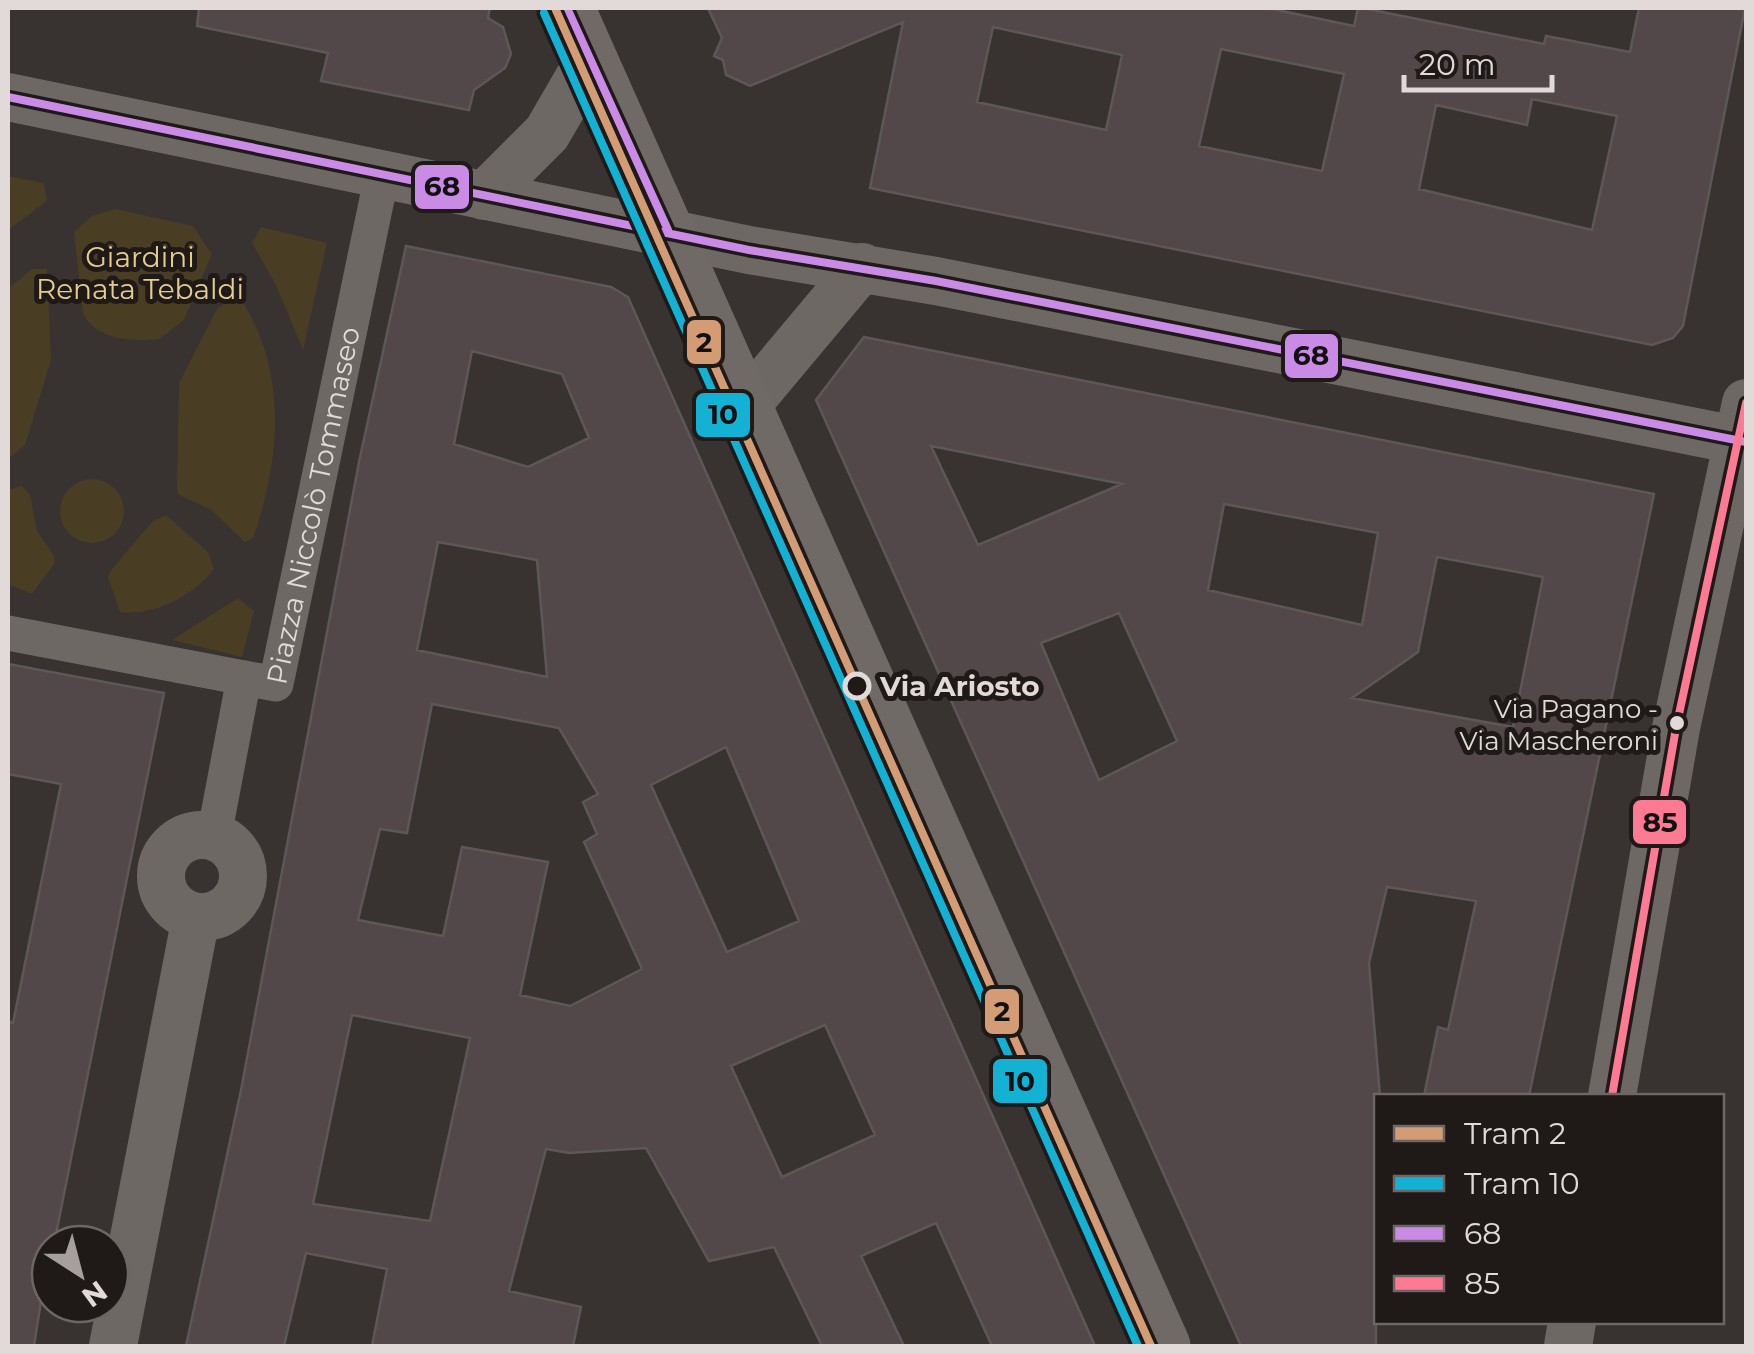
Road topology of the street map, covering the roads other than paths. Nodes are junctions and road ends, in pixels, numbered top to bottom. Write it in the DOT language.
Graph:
graph roads {
  1 [pos="567,8"];
  2 [pos="590,59"];
  3 [pos="8,97"];
  4 [pos="382,175"];
  5 [pos="484,196"];
  6 [pos="668,230"];
  7 [pos="862,267"];
  8 [pos="744,408"];
  9 [pos="1744,428"];
  10 [pos="8,633"];
  11 [pos="244,678"];
  12 [pos="214,836"];
  13 [pos="1612,1094"];
  14 [pos="112,1346"];
  15 [pos="1163,1346"];
  1 -- 2 [label="main road"];
  2 -- 5 [label="street"];
  2 -- 6 [label="main road"];
  3 -- 4 [label="street"];
  4 -- 5 [label="street"];
  4 -- 11 [label="street, Piazza Niccolò Tommaseo"];
  5 -- 6 [label="street"];
  6 -- 7 [label="street"];
  6 -- 8 [label="main road"];
  7 -- 8 [label="street"];
  7 -- 9 [label="street"];
  8 -- 15 [label="main road"];
  9 -- 13 [label="street"];
  10 -- 11 [label="street, Piazza Niccolò Tommaseo"];
  11 -- 12 [label="street"];
  12 -- 14 [label="street"];
}
